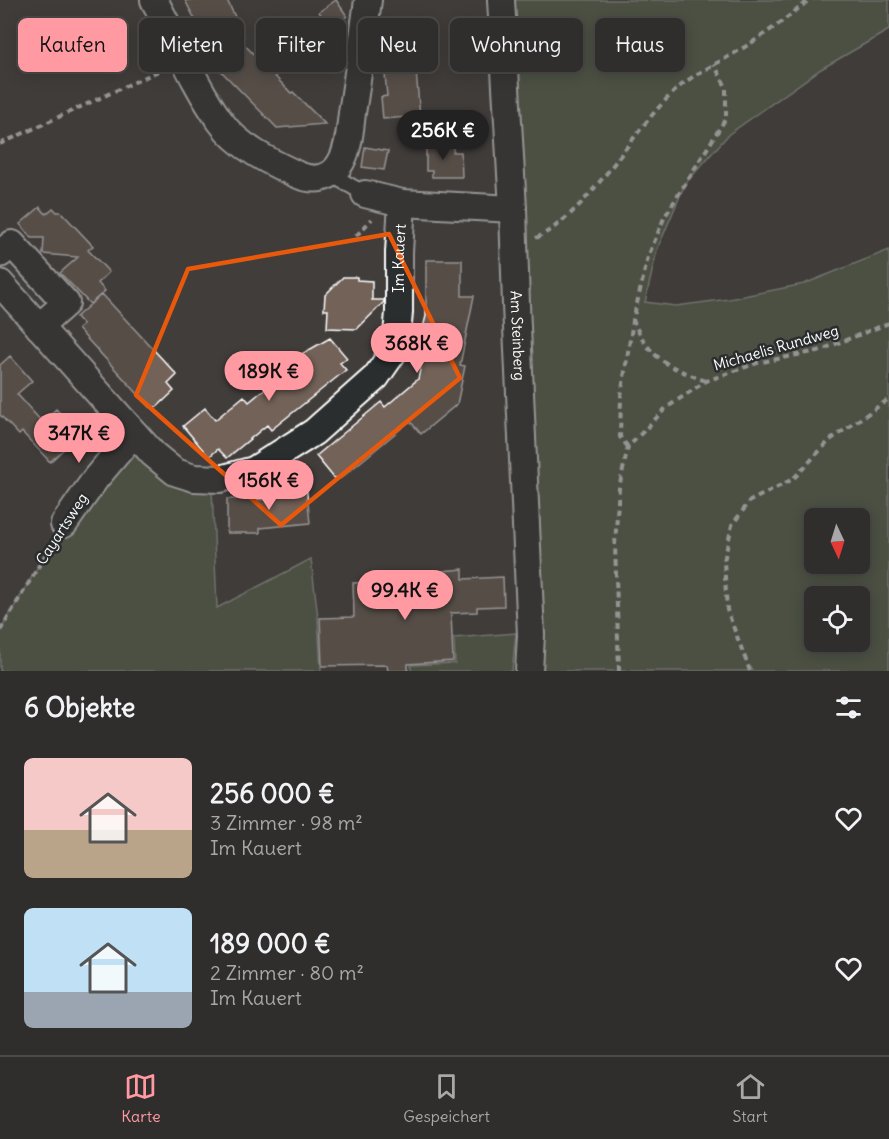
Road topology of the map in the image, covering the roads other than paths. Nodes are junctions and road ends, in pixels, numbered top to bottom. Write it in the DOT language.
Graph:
graph roads {
  1 [pos="154,0"];
  2 [pos="368,0"];
  3 [pos="501,0"];
  4 [pos="332,175"];
  5 [pos="364,194"];
  6 [pos="402,203"];
  7 [pos="513,209"];
  8 [pos="0,254"];
  9 [pos="0,283"];
  10 [pos="39,327"];
  11 [pos="134,433"];
  12 [pos="64,524"];
  13 [pos="529,671"];
  1 -- 4 [label="street"];
  2 -- 4 [label="street"];
  3 -- 7 [label="street, Am Steinberg"];
  4 -- 5 [label="lane, Im Kauert"];
  5 -- 6 [label="street, Im Kauert"];
  6 -- 7 [label="street, Im Kauert"];
  6 -- 11 [label="street, Im Kauert"];
  7 -- 13 [label="street, Am Steinberg"];
  8 -- 10 [label="street"];
  9 -- 10 [label="street, Im Kauert"];
  10 -- 11 [label="street, Im Kauert"];
  11 -- 12 [label="street, Cayartsweg"];
}
